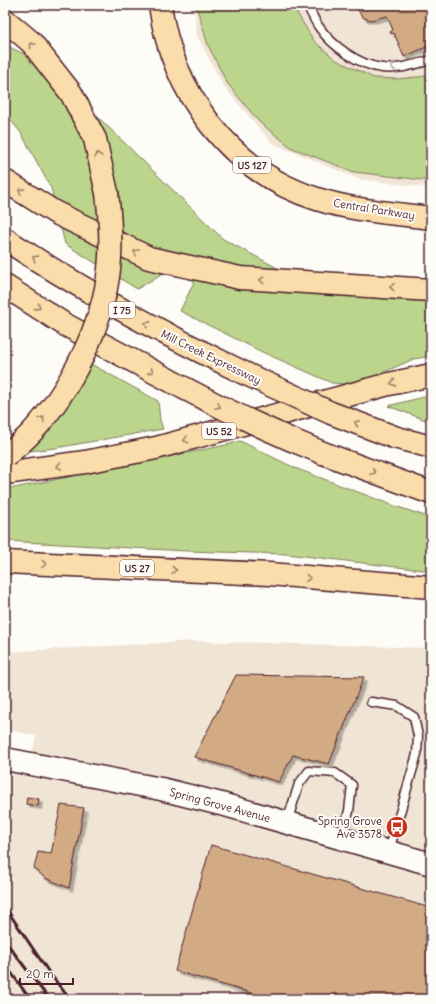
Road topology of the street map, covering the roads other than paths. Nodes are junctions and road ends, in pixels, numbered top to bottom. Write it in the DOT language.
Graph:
graph roads {
  1 [pos="160,5"];
  2 [pos="307,5"];
  3 [pos="5,20"];
  4 [pos="431,60"];
  5 [pos="5,181"];
  6 [pos="431,218"];
  7 [pos="5,239"];
  8 [pos="5,286"];
  9 [pos="431,290"];
  10 [pos="431,375"];
  11 [pos="431,447"];
  12 [pos="5,457"];
  13 [pos="5,473"];
  14 [pos="431,493"];
  15 [pos="5,562"];
  16 [pos="431,587"];
  17 [pos="371,702"];
  18 [pos="5,759"];
  19 [pos="287,823"];
  20 [pos="341,838"];
  21 [pos="389,852"];
  22 [pos="431,864"];
  1 -- 6 [label="main road, Central Parkway / US 127"];
  4 -- 2 [label="lane, one-way"];
  12 -- 3 [label="main road, one-way, bridge"];
  9 -- 5 [label="main road, one-way"];
  11 -- 7 [label="main road, Mill Creek Expressway / I 75, one-way, bridge"];
  8 -- 14 [label="main road, one-way, bridge"];
  10 -- 13 [label="main road, US 52, one-way"];
  15 -- 16 [label="main road, US 27, one-way"];
  17 -- 21 [label="lane"];
  18 -- 19 [label="main road, Spring Grove Avenue"];
  19 -- 20 [label="main road, Spring Grove Avenue"];
  19 -- 20 [label="lane"];
  20 -- 21 [label="main road, Spring Grove Avenue"];
  21 -- 22 [label="main road, Spring Grove Avenue"];
}
